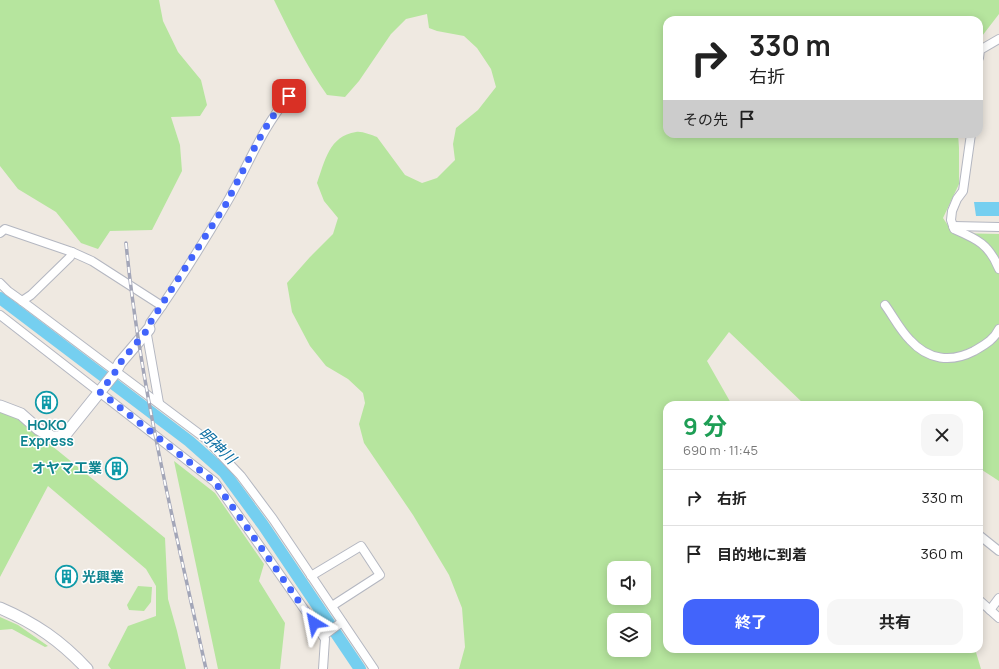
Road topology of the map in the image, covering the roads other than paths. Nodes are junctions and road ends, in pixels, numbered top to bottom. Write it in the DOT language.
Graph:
graph roads {
  1 [pos="999,39"];
  2 [pos="983,50"];
  3 [pos="289,96"];
  4 [pos="970,138"];
  5 [pos="953,226"];
  6 [pos="999,227"];
  7 [pos="2,230"];
  8 [pos="72,252"];
  9 [pos="999,269"];
  10 [pos="0,283"];
  11 [pos="22,301"];
  12 [pos="885,305"];
  13 [pos="162,306"];
  14 [pos="0,315"];
  15 [pos="148,329"];
  16 [pos="999,329"];
  17 [pos="115,373"];
  18 [pos="102,389"];
  19 [pos="159,403"];
  20 [pos="0,406"];
  21 [pos="983,538"];
  22 [pos="999,551"];
  23 [pos="311,576"];
  24 [pos="999,598"];
  25 [pos="983,604"];
  26 [pos="332,606"];
  27 [pos="0,608"];
  28 [pos="990,610"];
  29 [pos="999,618"];
  30 [pos="341,623"];
  31 [pos="326,633"];
  32 [pos="87,669"];
  33 [pos="323,669"];
  34 [pos="374,669"];
  1 -- 2 [label="street"];
  3 -- 13 [label="street"];
  4 -- 5 [label="street"];
  5 -- 6 [label="street"];
  5 -- 9 [label="street"];
  7 -- 8 [label="street"];
  8 -- 11 [label="street"];
  8 -- 13 [label="street"];
  10 -- 11 [label="street"];
  11 -- 17 [label="street"];
  12 -- 16 [label="street"];
  13 -- 15 [label="street"];
  14 -- 18 [label="street"];
  15 -- 17 [label="street"];
  15 -- 19 [label="street"];
  17 -- 18 [label="street"];
  17 -- 19 [label="street"];
  18 -- 20 [label="street"];
  18 -- 31 [label="street"];
  19 -- 23 [label="street"];
  21 -- 22 [label="street"];
  23 -- 26 [label="street"];
  23 -- 26 [label="street"];
  24 -- 28 [label="street"];
  25 -- 28 [label="street"];
  26 -- 30 [label="street"];
  27 -- 32 [label="street"];
  28 -- 29 [label="street"];
  30 -- 31 [label="street"];
  30 -- 34 [label="street"];
  31 -- 33 [label="street"];
}
